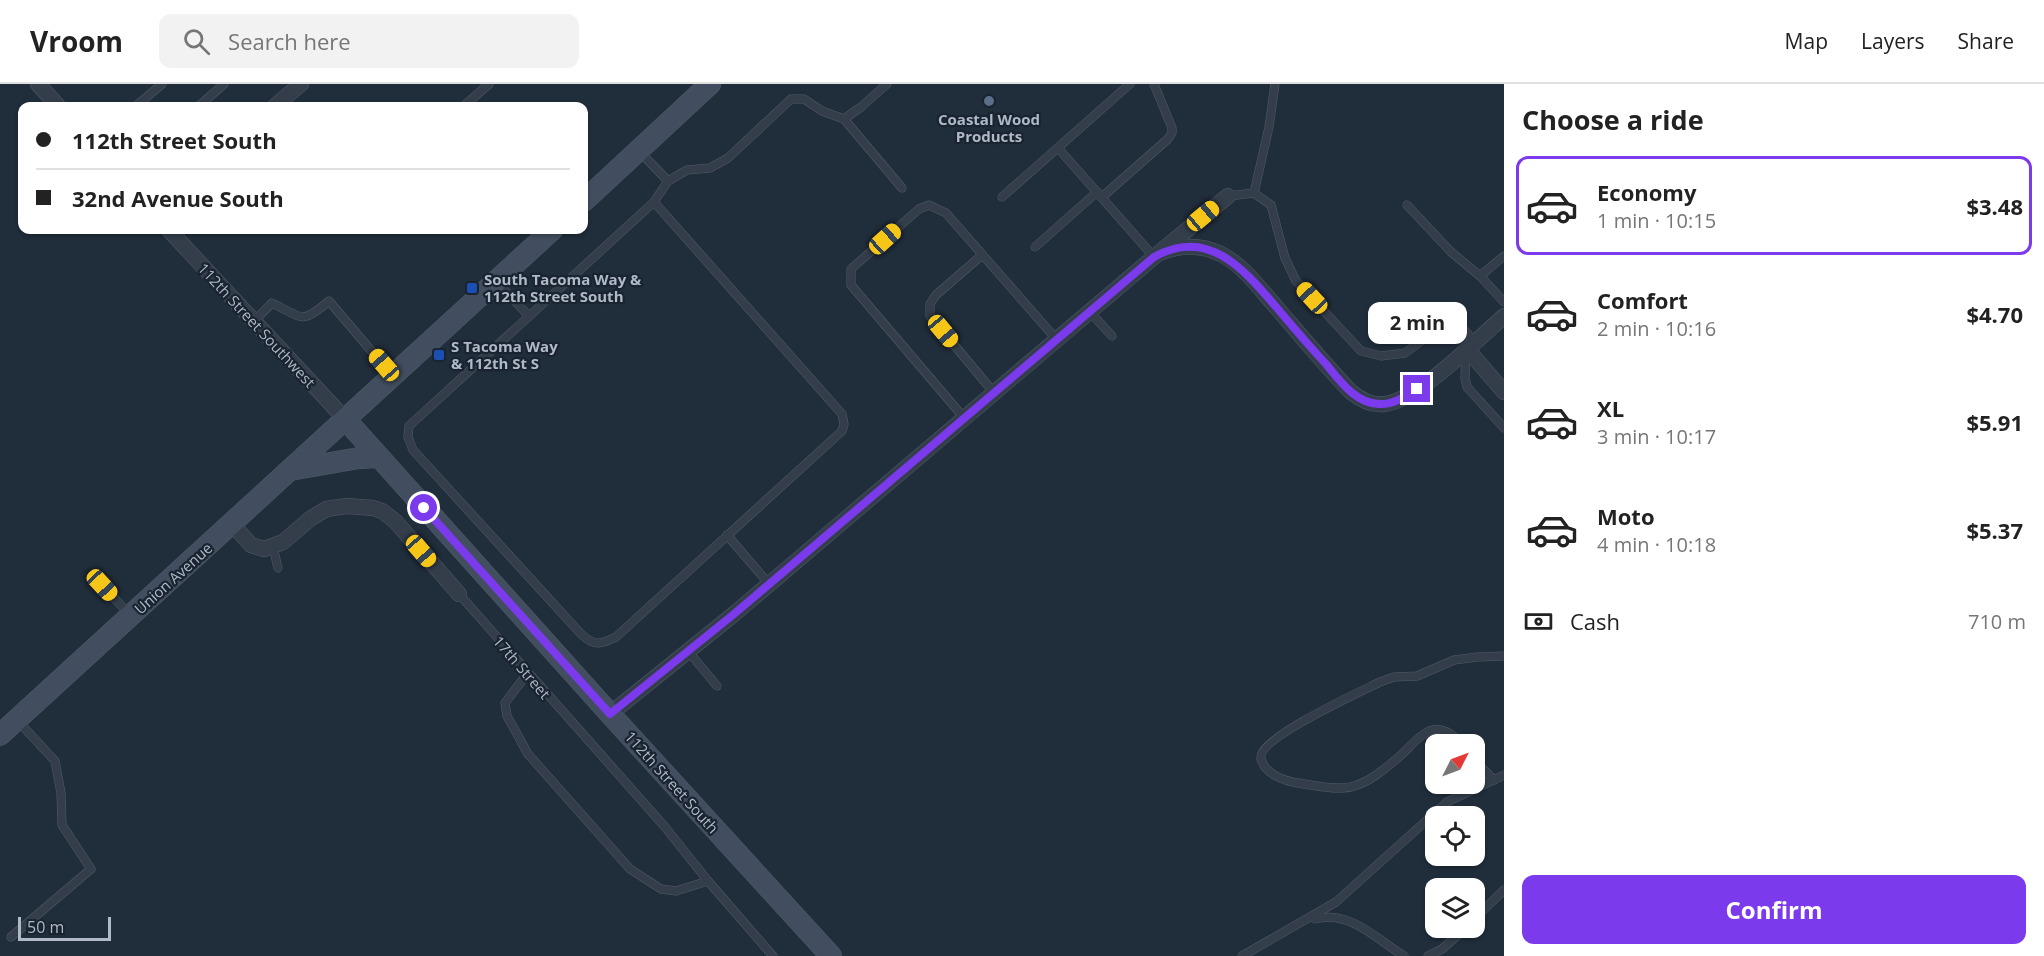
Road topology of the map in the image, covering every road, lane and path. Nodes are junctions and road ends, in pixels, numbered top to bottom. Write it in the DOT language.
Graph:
graph roads {
  1 [pos="38,84"];
  2 [pos="162,84"];
  3 [pos="224,84"];
  4 [pos="301,84"];
  5 [pos="489,84"];
  6 [pos="710,84"];
  7 [pos="887,84"];
  8 [pos="1130,84"];
  9 [pos="1154,84"];
  10 [pos="1275,84"];
  11 [pos="54,102"];
  12 [pos="141,102"];
  13 [pos="204,102"];
  14 [pos="280,102"];
  15 [pos="469,102"];
  16 [pos="844,119"];
  17 [pos="1058,148"];
  18 [pos="638,150"];
  19 [pos="668,182"];
  20 [pos="902,188"];
  21 [pos="1254,193"];
  22 [pos="1099,194"];
  23 [pos="1228,196"];
  24 [pos="588,197"];
  25 [pos="1002,197"];
  26 [pos="654,202"];
  27 [pos="1407,205"];
  28 [pos="173,234"];
  29 [pos="548,234"];
  30 [pos="1035,247"];
  31 [pos="982,255"];
  32 [pos="1504,256"];
  33 [pos="1154,257"];
  34 [pos="1480,276"];
  35 [pos="496,281"];
  36 [pos="1504,302"];
  37 [pos="1090,312"];
  38 [pos="528,315"];
  39 [pos="1504,316"];
  40 [pos="254,321"];
  41 [pos="1112,336"];
  42 [pos="1058,340"];
  43 [pos="1471,345"];
  44 [pos="393,376"];
  45 [pos="1504,392"];
  46 [pos="994,394"];
  47 [pos="965,419"];
  48 [pos="346,420"];
  49 [pos="1504,428"];
  50 [pos="379,457"];
  51 [pos="289,470"];
  52 [pos="232,524"];
  53 [pos="727,535"];
  54 [pos="273,547"];
  55 [pos="278,568"];
  56 [pos="769,584"];
  57 [pos="102,585"];
  58 [pos="459,594"];
  59 [pos="131,616"];
  60 [pos="688,651"];
  61 [pos="1504,656"];
  62 [pos="527,674"];
  63 [pos="717,686"];
  64 [pos="610,714"];
  65 [pos="17,719"];
  66 [pos="1450,734"];
  67 [pos="0,735"];
  68 [pos="1485,771"];
  69 [pos="1504,775"];
  70 [pos="1494,780"];
  71 [pos="708,881"];
  72 [pos="1504,890"];
  73 [pos="1485,908"];
  74 [pos="1290,930"];
  75 [pos="11,937"];
  76 [pos="1454,938"];
  77 [pos="773,956"];
  78 [pos="831,956"];
  79 [pos="1242,956"];
  80 [pos="1404,956"];
  81 [pos="1428,956"];
  1 -- 11 [label="street"];
  2 -- 12 [label="lane"];
  3 -- 13 [label="lane"];
  4 -- 14 [label="street"];
  5 -- 15 [label="lane"];
  6 -- 18 [label="street"];
  7 -- 16 [label="lane"];
  8 -- 17 [label="lane"];
  9 -- 22 [label="lane"];
  10 -- 21 [label="lane"];
  16 -- 19 [label="lane"];
  16 -- 20 [label="lane"];
  17 -- 22 [label="lane"];
  17 -- 25 [label="lane"];
  18 -- 19 [label="lane"];
  18 -- 24 [label="street"];
  19 -- 26 [label="lane"];
  21 -- 23 [label="lane"];
  21 -- 43 [label="lane"];
  22 -- 30 [label="lane"];
  22 -- 33 [label="lane"];
  23 -- 33 [label="street"];
  26 -- 38 [label="lane"];
  26 -- 53 [label="lane"];
  27 -- 34 [label="lane"];
  28 -- 40 [label="street, 112th Street Southwest"];
  29 -- 35 [label="street, Union Avenue"];
  31 -- 42 [label="lane"];
  31 -- 46 [label="lane"];
  31 -- 47 [label="lane"];
  32 -- 34 [label="lane"];
  33 -- 37 [label="street"];
  33 -- 43 [label="street"];
  34 -- 36 [label="lane"];
  35 -- 38 [label="lane"];
  35 -- 44 [label="street, Union Avenue"];
  37 -- 41 [label="lane"];
  37 -- 42 [label="street"];
  38 -- 53 [label="lane"];
  39 -- 43 [label="street"];
  40 -- 44 [label="lane"];
  40 -- 48 [label="street, 112th Street Southwest"];
  42 -- 46 [label="street"];
  43 -- 45 [label="street"];
  43 -- 49 [label="lane"];
  44 -- 48 [label="street, Union Avenue"];
  46 -- 47 [label="street"];
  47 -- 56 [label="street"];
  48 -- 50 [label="street, 112th Street South"];
  48 -- 51 [label="street, Union Avenue"];
  50 -- 51 [label="street"];
  50 -- 64 [label="street, 112th Street South"];
  51 -- 52 [label="street, Union Avenue"];
  52 -- 54 [label="street"];
  52 -- 59 [label="street, Union Avenue"];
  53 -- 56 [label="lane"];
  54 -- 55 [label="lane"];
  54 -- 58 [label="street, 17th Street"];
  56 -- 60 [label="street"];
  57 -- 59 [label="lane"];
  58 -- 62 [label="lane, 17th Street"];
  59 -- 65 [label="street, Union Avenue"];
  60 -- 63 [label="lane"];
  60 -- 64 [label="street"];
  61 -- 66 [label="lane"];
  62 -- 71 [label="lane, 17th Street"];
  62 -- 71 [label="lane"];
  64 -- 78 [label="street, 112th Street South"];
  65 -- 67 [label="street, Union Avenue"];
  65 -- 75 [label="lane"];
  68 -- 70 [label="lane"];
  69 -- 70 [label="lane"];
  70 -- 74 [label="lane"];
  71 -- 77 [label="lane, 17th Street"];
  72 -- 73 [label="lane"];
  74 -- 79 [label="lane"];
  74 -- 80 [label="lane"];
  76 -- 81 [label="lane"];
}
